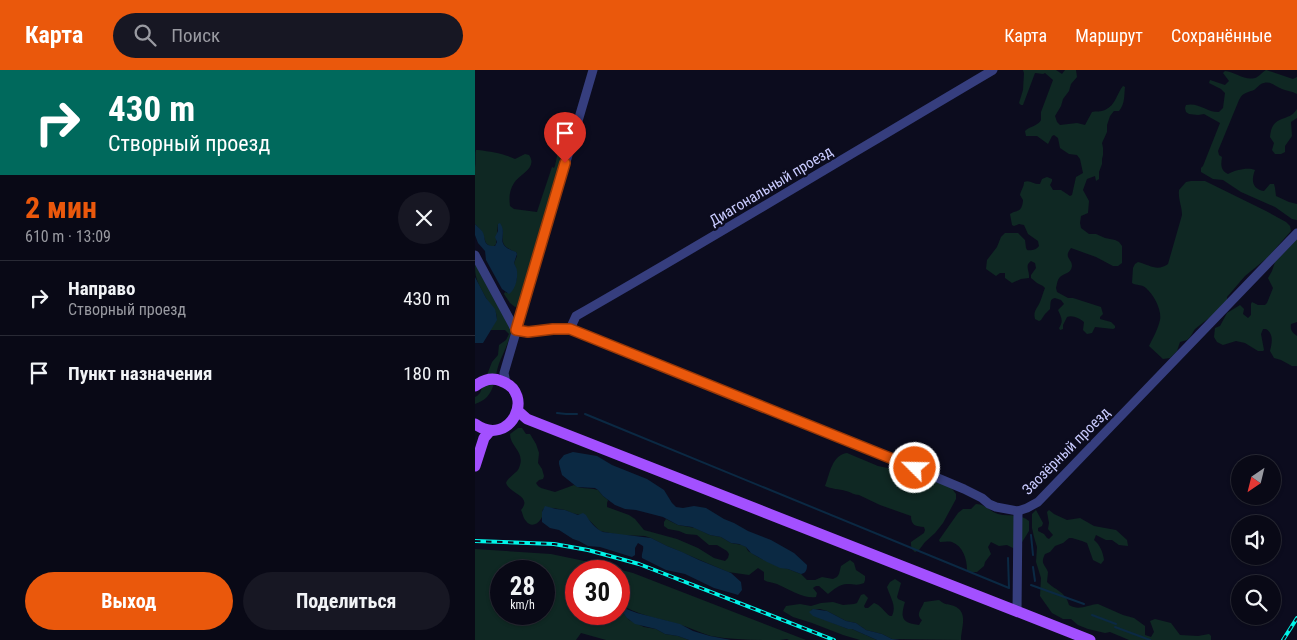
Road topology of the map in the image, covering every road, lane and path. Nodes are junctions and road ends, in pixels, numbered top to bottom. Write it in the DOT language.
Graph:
graph roads {
  1 [pos="593,70"];
  2 [pos="993,70"];
  3 [pos="1297,233"];
  4 [pos="475,255"];
  5 [pos="570,329"];
  6 [pos="516,330"];
  7 [pos="502,379"];
  8 [pos="475,386"];
  9 [pos="516,415"];
  10 [pos="483,430"];
  11 [pos="475,466"];
  12 [pos="1017,511"];
  13 [pos="1017,612"];
  14 [pos="1090,640"];
  1 -- 6 [label="street"];
  2 -- 5 [label="street, Диагональный проезд"];
  3 -- 12 [label="street, Заозёрный проезд"];
  4 -- 6 [label="street"];
  5 -- 6 [label="street, Заозёрный проезд"];
  5 -- 12 [label="street, Заозёрный проезд"];
  6 -- 7 [label="street"];
  7 -- 8 [label="main road"];
  7 -- 9 [label="main road"];
  9 -- 10 [label="main road"];
  9 -- 13 [label="main road"];
  10 -- 11 [label="main road"];
  12 -- 13 [label="street"];
  13 -- 14 [label="main road"];
}
